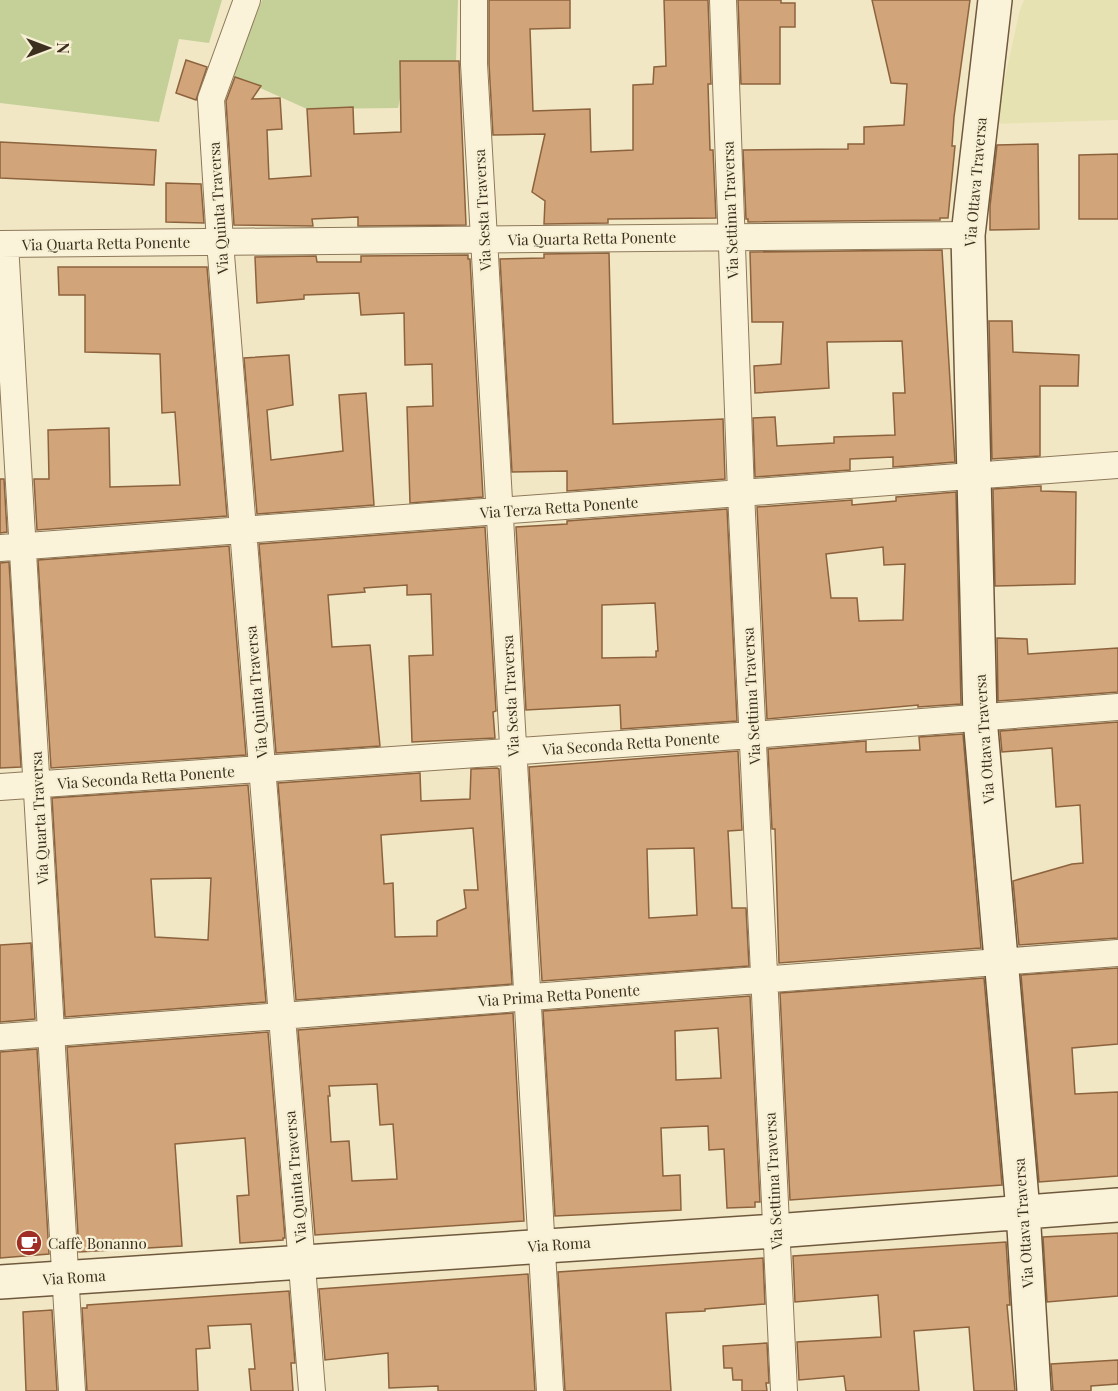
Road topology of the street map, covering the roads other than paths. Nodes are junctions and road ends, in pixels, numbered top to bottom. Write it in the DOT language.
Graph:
graph roads {
  1 [pos="248,0"];
  2 [pos="474,0"];
  3 [pos="723,0"];
  4 [pos="995,0"];
  5 [pos="1017,0"];
  6 [pos="984,86"];
  7 [pos="968,235"];
  8 [pos="731,237"];
  9 [pos="484,239"];
  10 [pos="220,242"];
  11 [pos="2,244"];
  12 [pos="1118,465"];
  13 [pos="974,476"];
  14 [pos="741,493"];
  15 [pos="500,511"];
  16 [pos="243,530"];
  17 [pos="11,547"];
  18 [pos="1118,707"];
  19 [pos="980,718"];
  20 [pos="753,735"];
  21 [pos="513,751"];
  22 [pos="262,769"];
  23 [pos="37,784"];
  24 [pos="0,787"];
  25 [pos="1118,953"];
  26 [pos="1002,962"];
  27 [pos="763,980"];
  28 [pos="527,998"];
  29 [pos="282,1016"];
  30 [pos="51,1034"];
  31 [pos="0,1037"];
  32 [pos="1118,1205"];
  33 [pos="1023,1211"];
  34 [pos="775,1231"];
  35 [pos="542,1245"];
  36 [pos="302,1263"];
  37 [pos="66,1278"];
  38 [pos="0,1282"];
  39 [pos="72,1391"];
  40 [pos="312,1391"];
  41 [pos="550,1391"];
  42 [pos="784,1391"];
  43 [pos="1034,1391"];
  1 -- 10 [label="street, Via Quinta Traversa"];
  2 -- 9 [label="street, Via Sesta Traversa"];
  3 -- 8 [label="street, Via Settima Traversa"];
  4 -- 6 [label="street"];
  5 -- 6 [label="street"];
  6 -- 7 [label="street, Via Ottava Traversa"];
  7 -- 8 [label="street, Via Quarta Retta Ponente"];
  7 -- 13 [label="street, Via Ottava Traversa"];
  8 -- 9 [label="street, Via Quarta Retta Ponente"];
  8 -- 14 [label="street, Via Settima Traversa"];
  9 -- 10 [label="street, Via Quarta Retta Ponente"];
  9 -- 15 [label="street, Via Sesta Traversa"];
  10 -- 11 [label="street, Via Quarta Retta Ponente"];
  10 -- 16 [label="street, Via Quinta Traversa"];
  11 -- 17 [label="street, Via Quarta Traversa"];
  12 -- 13 [label="street, Via Terza Retta Ponente"];
  13 -- 14 [label="street, Via Terza Retta Ponente"];
  13 -- 19 [label="street, Via Ottava Traversa"];
  14 -- 15 [label="street, Via Terza Retta Ponente"];
  14 -- 20 [label="street, Via Settima Traversa"];
  15 -- 16 [label="street, Via Terza Retta Ponente"];
  15 -- 21 [label="street, Via Sesta Traversa"];
  16 -- 17 [label="street, Via Terza Retta Ponente"];
  16 -- 22 [label="street, Via Quinta Traversa"];
  17 -- 23 [label="street, Via Quarta Traversa"];
  18 -- 19 [label="street, Via Seconda Retta Ponente"];
  19 -- 20 [label="street, Via Seconda Retta Ponente"];
  19 -- 26 [label="street, Via Ottava Traversa"];
  20 -- 21 [label="street, Via Seconda Retta Ponente"];
  20 -- 27 [label="street, Via Settima Traversa"];
  21 -- 22 [label="street, Via Seconda Retta Ponente"];
  21 -- 28 [label="street, Via Sesta Traversa"];
  22 -- 23 [label="street, Via Seconda Retta Ponente"];
  22 -- 29 [label="street, Via Quinta Traversa"];
  23 -- 24 [label="street, Via Seconda Retta Ponente"];
  23 -- 30 [label="street, Via Quarta Traversa"];
  25 -- 26 [label="street, Via Prima Retta Ponente"];
  26 -- 27 [label="street, Via Prima Retta Ponente"];
  26 -- 33 [label="street, Via Ottava Traversa"];
  27 -- 28 [label="street, Via Prima Retta Ponente"];
  27 -- 34 [label="street, Via Settima Traversa"];
  28 -- 29 [label="street, Via Prima Retta Ponente"];
  28 -- 35 [label="street, Via Sesta Traversa"];
  29 -- 30 [label="street, Via Prima Retta Ponente"];
  29 -- 36 [label="street, Via Quinta Traversa"];
  30 -- 31 [label="street, Via Prima Retta Ponente"];
  30 -- 37 [label="street, Via Quarta Traversa"];
  32 -- 33 [label="street, Via Roma"];
  33 -- 34 [label="street, Via Roma"];
  33 -- 43 [label="street, Via Ottava Traversa"];
  34 -- 35 [label="street, Via Roma"];
  34 -- 42 [label="street, Via Settima Traversa"];
  35 -- 36 [label="street, Via Roma"];
  35 -- 41 [label="street, Via Sesta Traversa"];
  36 -- 37 [label="street, Via Roma"];
  36 -- 40 [label="street, Via Quinta Traversa"];
  37 -- 38 [label="street, Via Roma"];
  37 -- 39 [label="street, Via Quarta Traversa"];
}
